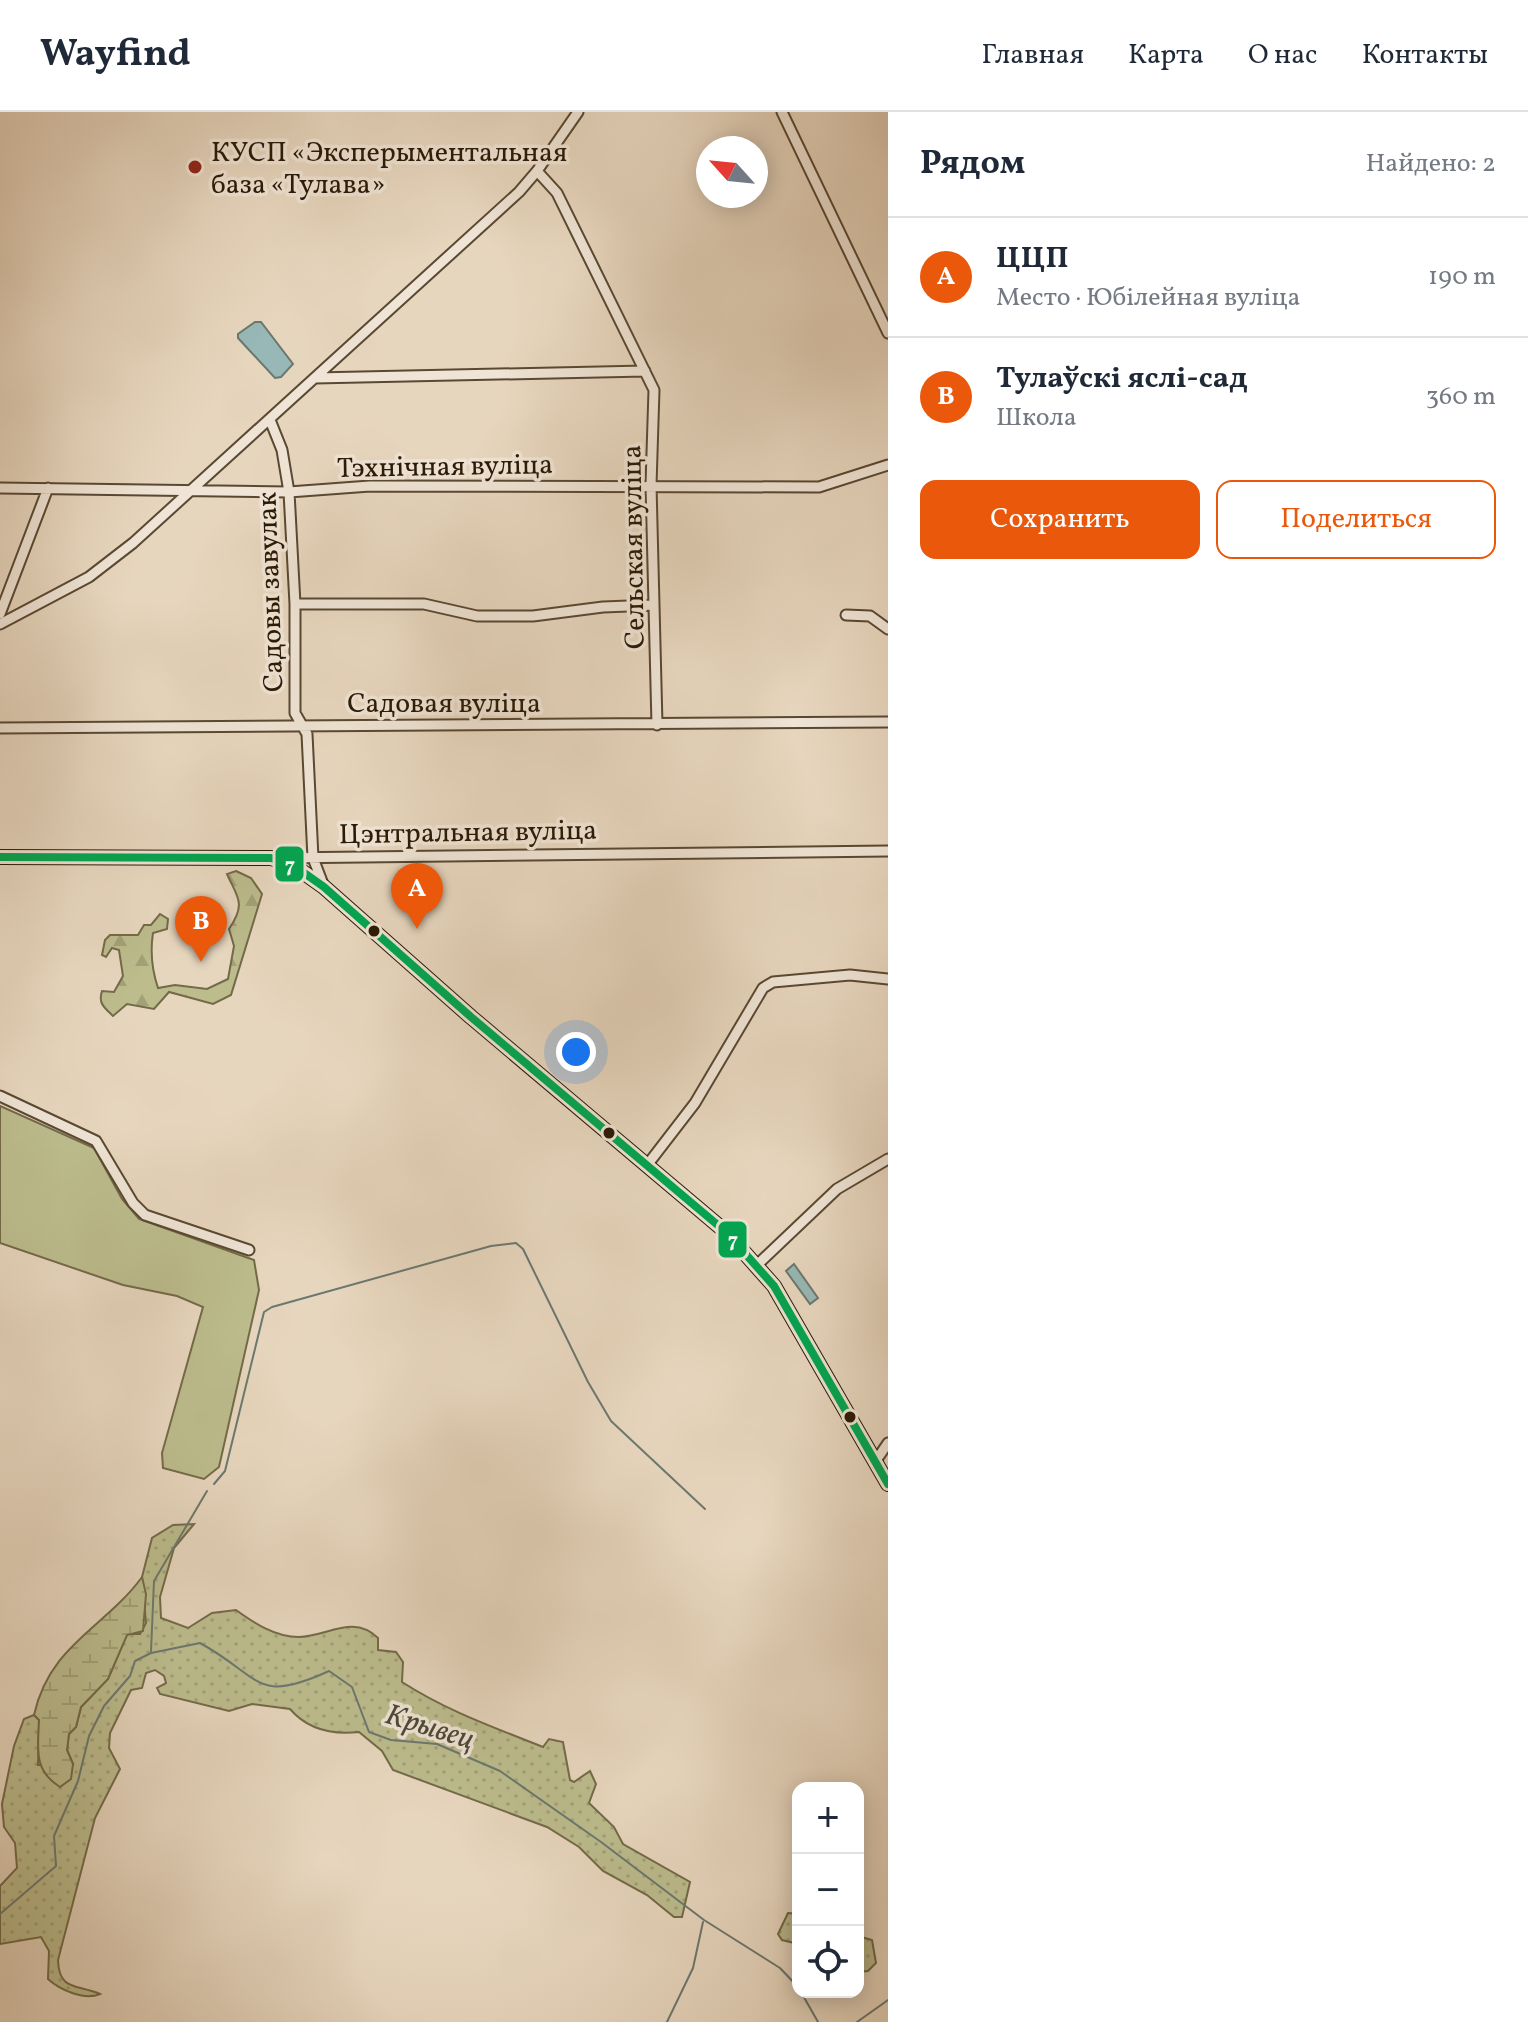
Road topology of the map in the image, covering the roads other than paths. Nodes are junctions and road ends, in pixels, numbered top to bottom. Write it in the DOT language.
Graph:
graph roads {
  1 [pos="578,112"];
  2 [pos="782,112"];
  3 [pos="537,171"];
  4 [pos="888,333"];
  5 [pos="645,371"];
  6 [pos="315,378"];
  7 [pos="270,420"];
  8 [pos="888,465"];
  9 [pos="651,485"];
  10 [pos="0,488"];
  11 [pos="48,488"];
  12 [pos="195,489"];
  13 [pos="289,492"];
  14 [pos="295,604"];
  15 [pos="654,605"];
  16 [pos="0,614"];
  17 [pos="846,615"];
  18 [pos="0,624"];
  19 [pos="888,629"];
  20 [pos="888,722"];
  21 [pos="300,724"];
  22 [pos="657,725"];
  23 [pos="0,728"];
  24 [pos="888,851"];
  25 [pos="0,857"];
  26 [pos="271,858"];
  27 [pos="313,858"];
  28 [pos="324,887"];
  29 [pos="888,979"];
  30 [pos="0,1096"];
  31 [pos="888,1159"];
  32 [pos="648,1164"];
  33 [pos="249,1250"];
  34 [pos="758,1264"];
  35 [pos="888,1443"];
  36 [pos="875,1462"];
  37 [pos="888,1484"];
  1 -- 3 [label="street"];
  2 -- 4 [label="street"];
  3 -- 5 [label="street, Сельская вуліца"];
  3 -- 6 [label="street"];
  5 -- 6 [label="street"];
  5 -- 9 [label="street, Сельская вуліца"];
  6 -- 7 [label="street"];
  7 -- 12 [label="street"];
  7 -- 13 [label="street, Садовы завулак"];
  8 -- 9 [label="street, Тэхнічная вуліца"];
  9 -- 13 [label="street, Тэхнічная вуліца"];
  9 -- 15 [label="street, Сельская вуліца"];
  10 -- 11 [label="street, Тэхнічная вуліца"];
  11 -- 12 [label="street, Тэхнічная вуліца"];
  11 -- 16 [label="street"];
  12 -- 13 [label="street, Тэхнічная вуліца"];
  12 -- 18 [label="street"];
  13 -- 14 [label="street, Садовы завулак"];
  14 -- 15 [label="street"];
  14 -- 21 [label="street, Садовы завулак"];
  15 -- 22 [label="street, Сельская вуліца"];
  17 -- 19 [label="street"];
  20 -- 22 [label="street, Садовая вуліца"];
  21 -- 22 [label="street, Садовая вуліца"];
  21 -- 23 [label="street, Садовая вуліца"];
  21 -- 27 [label="street, Садовы завулак"];
  24 -- 27 [label="street, Цэнтральная вуліца"];
  25 -- 26 [label="main road, Цэнтральная вуліца"];
  26 -- 27 [label="street, Цэнтральная вуліца"];
  26 -- 28 [label="main road"];
  27 -- 28 [label="street, Садовы завулак"];
  28 -- 32 [label="main road"];
  29 -- 32 [label="street"];
  30 -- 33 [label="street"];
  31 -- 34 [label="street"];
  32 -- 34 [label="main road"];
  34 -- 36 [label="main road"];
  35 -- 36 [label="street"];
  36 -- 37 [label="main road"];
}
